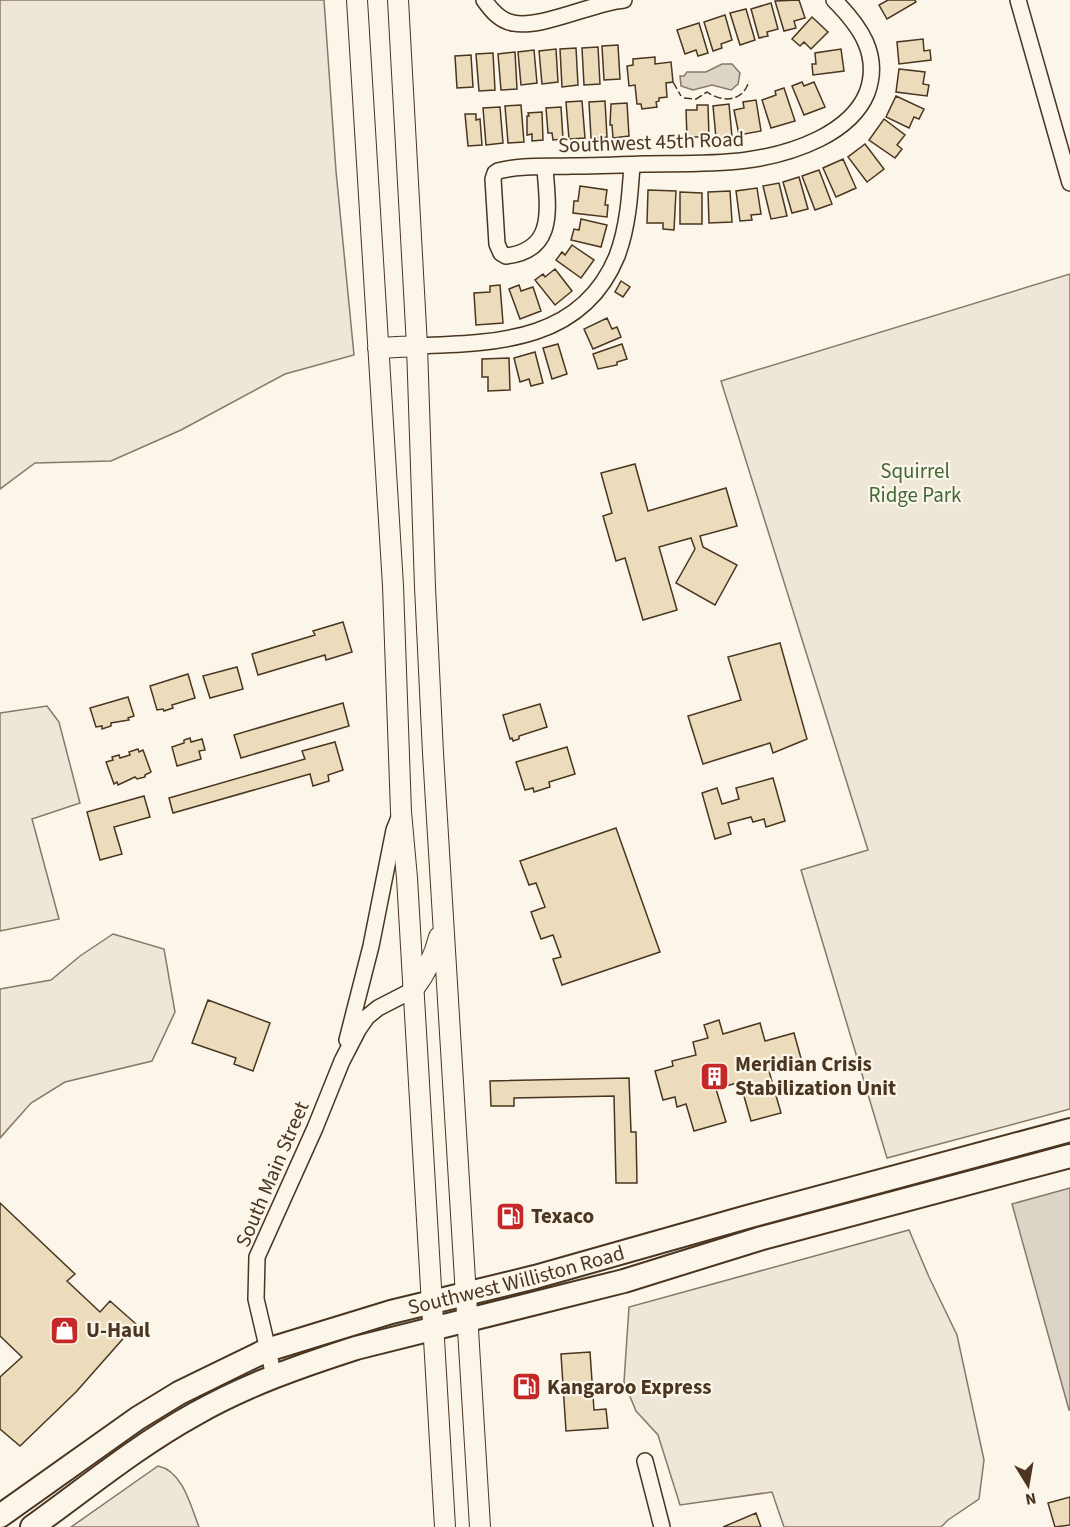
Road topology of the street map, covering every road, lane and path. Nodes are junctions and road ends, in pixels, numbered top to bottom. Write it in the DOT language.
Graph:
graph roads {
  1 [pos="357,0"];
  2 [pos="398,0"];
  3 [pos="624,0"];
  4 [pos="834,0"];
  5 [pos="1018,0"];
  6 [pos="488,6"];
  7 [pos="632,165"];
  8 [pos="545,167"];
  9 [pos="1070,183"];
  10 [pos="417,346"];
  11 [pos="378,348"];
  12 [pos="393,586"];
  13 [pos="425,587"];
  14 [pos="401,812"];
  15 [pos="440,876"];
  16 [pos="407,878"];
  17 [pos="443,921"];
  18 [pos="413,990"];
  19 [pos="342,1061"];
  20 [pos="1070,1130"];
  21 [pos="1070,1156"];
  22 [pos="906,1174"];
  23 [pos="913,1198"];
  24 [pos="466,1295"];
  25 [pos="431,1303"];
  26 [pos="468,1322"];
  27 [pos="433,1329"];
  28 [pos="267,1350"];
  29 [pos="274,1376"];
  30 [pos="645,1461"];
  31 [pos="0,1516"];
  32 [pos="32,1527"];
  33 [pos="445,1527"];
  34 [pos="480,1527"];
  35 [pos="662,1527"];
  1 -- 11 [label="main road"];
  2 -- 10 [label="main road"];
  3 -- 6 [label="street"];
  4 -- 7 [label="street, Southwest 45th Road"];
  5 -- 9 [label="street"];
  7 -- 8 [label="street, Southwest 45th Road"];
  7 -- 10 [label="street"];
  8 -- 8 [label="street, Southwest 45th Road"];
  10 -- 11 [label="main road"];
  10 -- 13 [label="main road"];
  11 -- 12 [label="main road"];
  12 -- 13 [label="main road"];
  12 -- 14 [label="main road"];
  13 -- 15 [label="main road"];
  14 -- 16 [label="main road"];
  14 -- 19 [label="street, South Main Street"];
  15 -- 16 [label="main road"];
  15 -- 17 [label="main road"];
  16 -- 18 [label="main road"];
  17 -- 18 [label="main road"];
  17 -- 24 [label="main road"];
  18 -- 19 [label="street, South Main Street"];
  18 -- 25 [label="main road"];
  19 -- 28 [label="street, South Main Street"];
  20 -- 22 [label="highway, Southwest Williston Road"];
  21 -- 23 [label="highway, Southwest Williston Road"];
  22 -- 23 [label="highway"];
  22 -- 24 [label="highway, Southwest Williston Road"];
  23 -- 26 [label="highway, Southwest Williston Road"];
  24 -- 25 [label="highway, Southwest Williston Road"];
  24 -- 26 [label="main road"];
  25 -- 27 [label="main road"];
  25 -- 28 [label="highway, Southwest Williston Road"];
  26 -- 27 [label="highway, Southwest Williston Road"];
  26 -- 34 [label="main road"];
  27 -- 29 [label="highway, Southwest Williston Road"];
  27 -- 33 [label="main road"];
  28 -- 29 [label="street, South Main Street"];
  28 -- 31 [label="highway, Southwest Williston Road"];
  29 -- 32 [label="highway, Southwest Williston Road"];
  30 -- 35 [label="street"];
}
